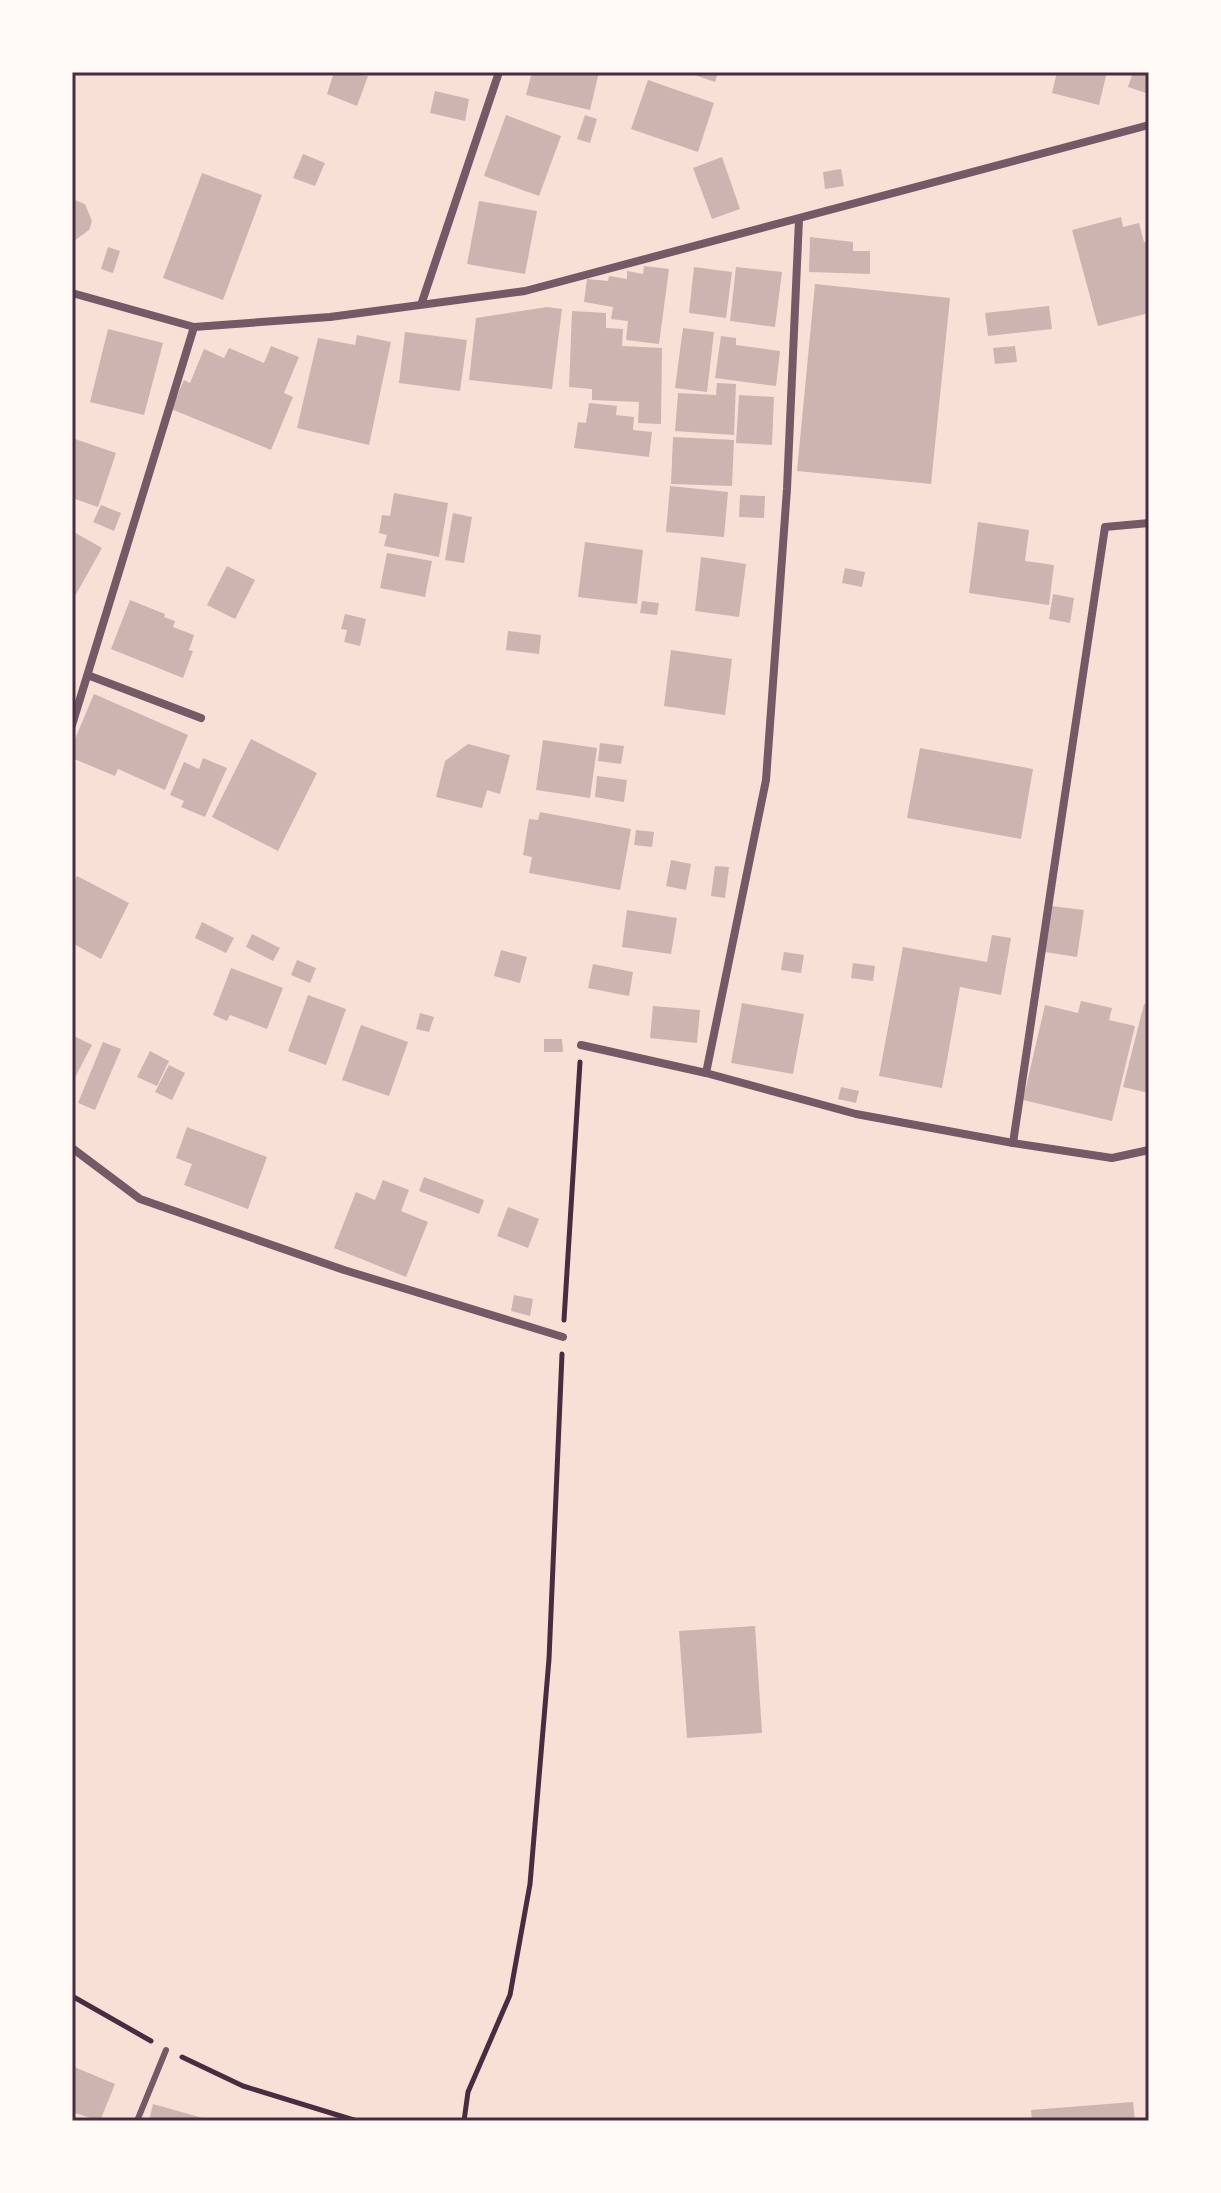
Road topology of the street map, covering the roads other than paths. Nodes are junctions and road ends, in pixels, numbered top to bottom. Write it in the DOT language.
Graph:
graph roads {
  1 [pos="499,72"];
  2 [pos="1149,125"];
  3 [pos="799,219"];
  4 [pos="72,293"];
  5 [pos="422,302"];
  6 [pos="194,327"];
  7 [pos="1149,523"];
  8 [pos="90,676"];
  9 [pos="201,718"];
  10 [pos="72,725"];
  11 [pos="581,1045"];
  12 [pos="706,1073"];
  13 [pos="1013,1143"];
  14 [pos="72,1148"];
  15 [pos="1149,1150"];
  16 [pos="563,1337"];
  17 [pos="166,2050"];
  18 [pos="137,2121"];
  1 -- 5 [label="street"];
  2 -- 3 [label="street"];
  3 -- 5 [label="street"];
  3 -- 12 [label="street"];
  4 -- 6 [label="street"];
  5 -- 6 [label="street"];
  6 -- 8 [label="street"];
  7 -- 13 [label="street"];
  8 -- 9 [label="street"];
  8 -- 10 [label="street"];
  11 -- 12 [label="street"];
  12 -- 13 [label="street"];
  13 -- 15 [label="street"];
  14 -- 16 [label="street"];
  17 -- 18 [label="lane"];
}
